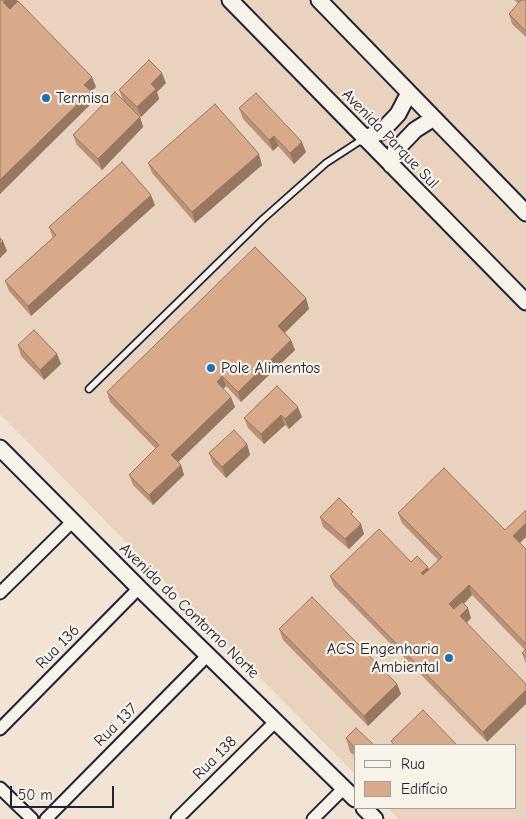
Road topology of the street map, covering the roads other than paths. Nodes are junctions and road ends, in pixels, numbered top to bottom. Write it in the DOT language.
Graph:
graph roads {
  1 [pos="230,0"];
  2 [pos="319,0"];
  3 [pos="409,93"];
  4 [pos="434,118"];
  5 [pos="364,138"];
  6 [pos="391,165"];
  7 [pos="524,208"];
  8 [pos="526,302"];
  9 [pos="89,389"];
  10 [pos="1,451"];
  11 [pos="73,521"];
  12 [pos="139,588"];
  13 [pos="0,593"];
  14 [pos="209,654"];
  15 [pos="276,721"];
  16 [pos="0,729"];
  17 [pos="0,788"];
  18 [pos="349,794"];
  19 [pos="365,809"];
  20 [pos="32,819"];
  21 [pos="46,819"];
  22 [pos="177,819"];
  23 [pos="313,819"];
  24 [pos="375,819"];
  1 -- 5 [label="street, Avenida Parque Sul"];
  2 -- 3 [label="street"];
  3 -- 4 [label="street"];
  3 -- 5 [label="street"];
  4 -- 6 [label="street"];
  4 -- 7 [label="street"];
  5 -- 6 [label="street, Avenida Parque Sul"];
  5 -- 9 [label="lane"];
  6 -- 8 [label="street, Avenida Parque Sul"];
  10 -- 11 [label="street, Avenida do Contorno Norte"];
  11 -- 12 [label="street, Avenida do Contorno Norte"];
  11 -- 13 [label="street"];
  12 -- 14 [label="street, Avenida do Contorno Norte"];
  12 -- 16 [label="street, Rua 136"];
  14 -- 15 [label="street, Avenida do Contorno Norte"];
  14 -- 21 [label="street, Rua 137"];
  15 -- 18 [label="street, Avenida do Contorno Norte"];
  15 -- 22 [label="street, Rua 138"];
  17 -- 20 [label="street"];
  18 -- 23 [label="street"];
  19 -- 24 [label="street"];
}
